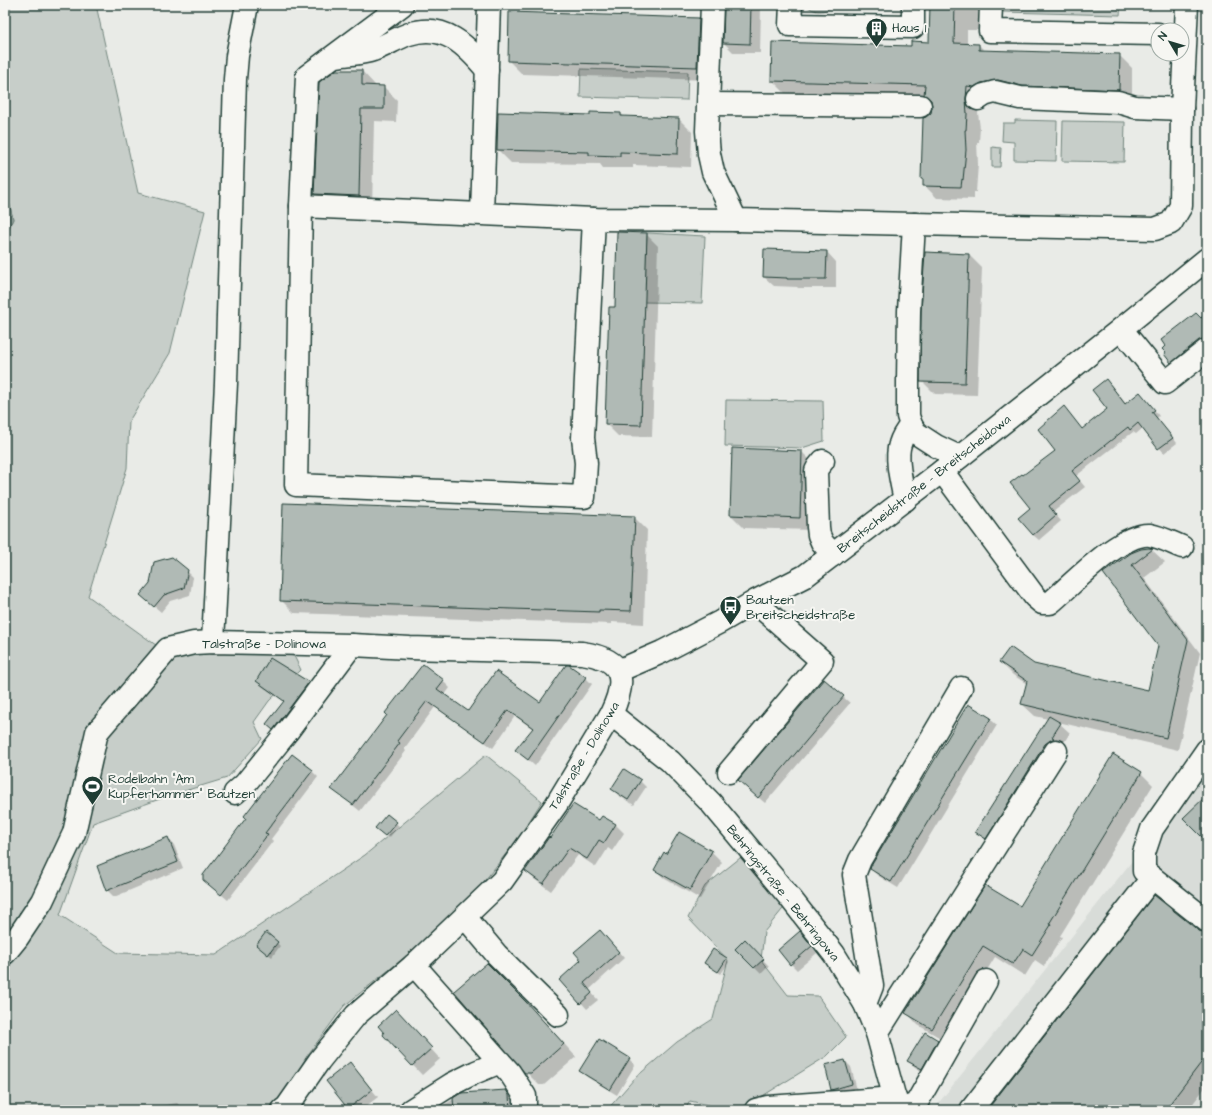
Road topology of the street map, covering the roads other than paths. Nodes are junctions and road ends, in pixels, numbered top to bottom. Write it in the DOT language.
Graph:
graph roads {
  1 [pos="247,5"];
  2 [pos="402,5"];
  3 [pos="489,5"];
  4 [pos="712,5"];
  5 [pos="791,5"];
  6 [pos="914,5"];
  7 [pos="991,5"];
  8 [pos="1187,5"];
  9 [pos="1185,22"];
  10 [pos="1150,34"];
  11 [pos="333,56"];
  12 [pos="1183,62"];
  13 [pos="487,70"];
  14 [pos="978,99"];
  15 [pos="709,104"];
  16 [pos="920,106"];
  17 [pos="1182,109"];
  18 [pos="301,206"];
  19 [pos="482,213"];
  20 [pos="594,219"];
  21 [pos="736,220"];
  22 [pos="914,224"];
  23 [pos="1207,259"];
  24 [pos="1121,330"];
  25 [pos="1207,350"];
  26 [pos="911,425"];
  27 [pos="959,457"];
  28 [pos="823,461"];
  29 [pos="942,471"];
  30 [pos="905,500"];
  31 [pos="1182,547"];
  32 [pos="833,555"];
  33 [pos="756,601"];
  34 [pos="213,642"];
  35 [pos="352,645"];
  36 [pos="618,671"];
  37 [pos="961,688"];
  38 [pos="611,714"];
  39 [pos="1207,750"];
  40 [pos="1056,751"];
  41 [pos="729,772"];
  42 [pos="235,794"];
  43 [pos="1152,878"];
  44 [pos="465,917"];
  45 [pos="1207,921"];
  46 [pos="5,953"];
  47 [pos="414,965"];
  48 [pos="986,981"];
  49 [pos="865,1004"];
  50 [pos="558,1015"];
  51 [pos="877,1033"];
  52 [pos="500,1062"];
  53 [pos="898,1106"];
  54 [pos="283,1110"];
  55 [pos="411,1110"];
  56 [pos="525,1110"];
  57 [pos="756,1110"];
  58 [pos="971,1110"];
  1 -- 34 [label="street"];
  2 -- 11 [label="street"];
  3 -- 13 [label="street"];
  4 -- 15 [label="street"];
  5 -- 6 [label="street"];
  7 -- 10 [label="street"];
  8 -- 9 [label="street"];
  11 -- 13 [label="street"];
  11 -- 18 [label="street"];
  12 -- 17 [label="street"];
  13 -- 19 [label="street"];
  14 -- 17 [label="street"];
  15 -- 16 [label="street"];
  15 -- 21 [label="street"];
  17 -- 22 [label="street"];
  18 -- 19 [label="street"];
  18 -- 20 [label="street"];
  19 -- 20 [label="street"];
  20 -- 21 [label="street"];
  21 -- 22 [label="street"];
  22 -- 26 [label="street"];
  23 -- 24 [label="street, Breitscheidstraße - Breitscheidowa"];
  24 -- 25 [label="street"];
  24 -- 27 [label="street, Breitscheidstraße - Breitscheidowa"];
  26 -- 27 [label="street"];
  26 -- 30 [label="street"];
  27 -- 29 [label="street, Breitscheidstraße - Breitscheidowa"];
  28 -- 32 [label="street"];
  29 -- 30 [label="street, Breitscheidstraße - Breitscheidowa"];
  29 -- 31 [label="street"];
  30 -- 32 [label="street, Breitscheidstraße - Breitscheidowa"];
  32 -- 33 [label="street, Breitscheidstraße - Breitscheidowa"];
  33 -- 36 [label="street, Breitscheidstraße - Breitscheidowa"];
  33 -- 41 [label="street"];
  34 -- 35 [label="street, Talstraße - Dolinowa"];
  34 -- 46 [label="street, Talstraße - Dolinowa"];
  35 -- 36 [label="street, Talstraße - Dolinowa"];
  35 -- 42 [label="street, Talstraße - Dolinowa"];
  36 -- 38 [label="street, Talstraße - Dolinowa"];
  37 -- 49 [label="street"];
  38 -- 44 [label="street, Talstraße - Dolinowa"];
  38 -- 49 [label="street, Behringstraße - Behringowa"];
  39 -- 43 [label="street"];
  40 -- 51 [label="street"];
  43 -- 45 [label="street"];
  43 -- 58 [label="street"];
  44 -- 47 [label="street, Talstraße - Dolinowa"];
  44 -- 50 [label="street"];
  47 -- 52 [label="street"];
  47 -- 54 [label="street, Talstraße - Dolinowa"];
  48 -- 53 [label="street"];
  49 -- 51 [label="street, Behringstraße - Behringowa"];
  51 -- 53 [label="street, Behringstraße - Behringowa"];
  52 -- 55 [label="street"];
  52 -- 56 [label="street"];
  53 -- 57 [label="street"];
}
